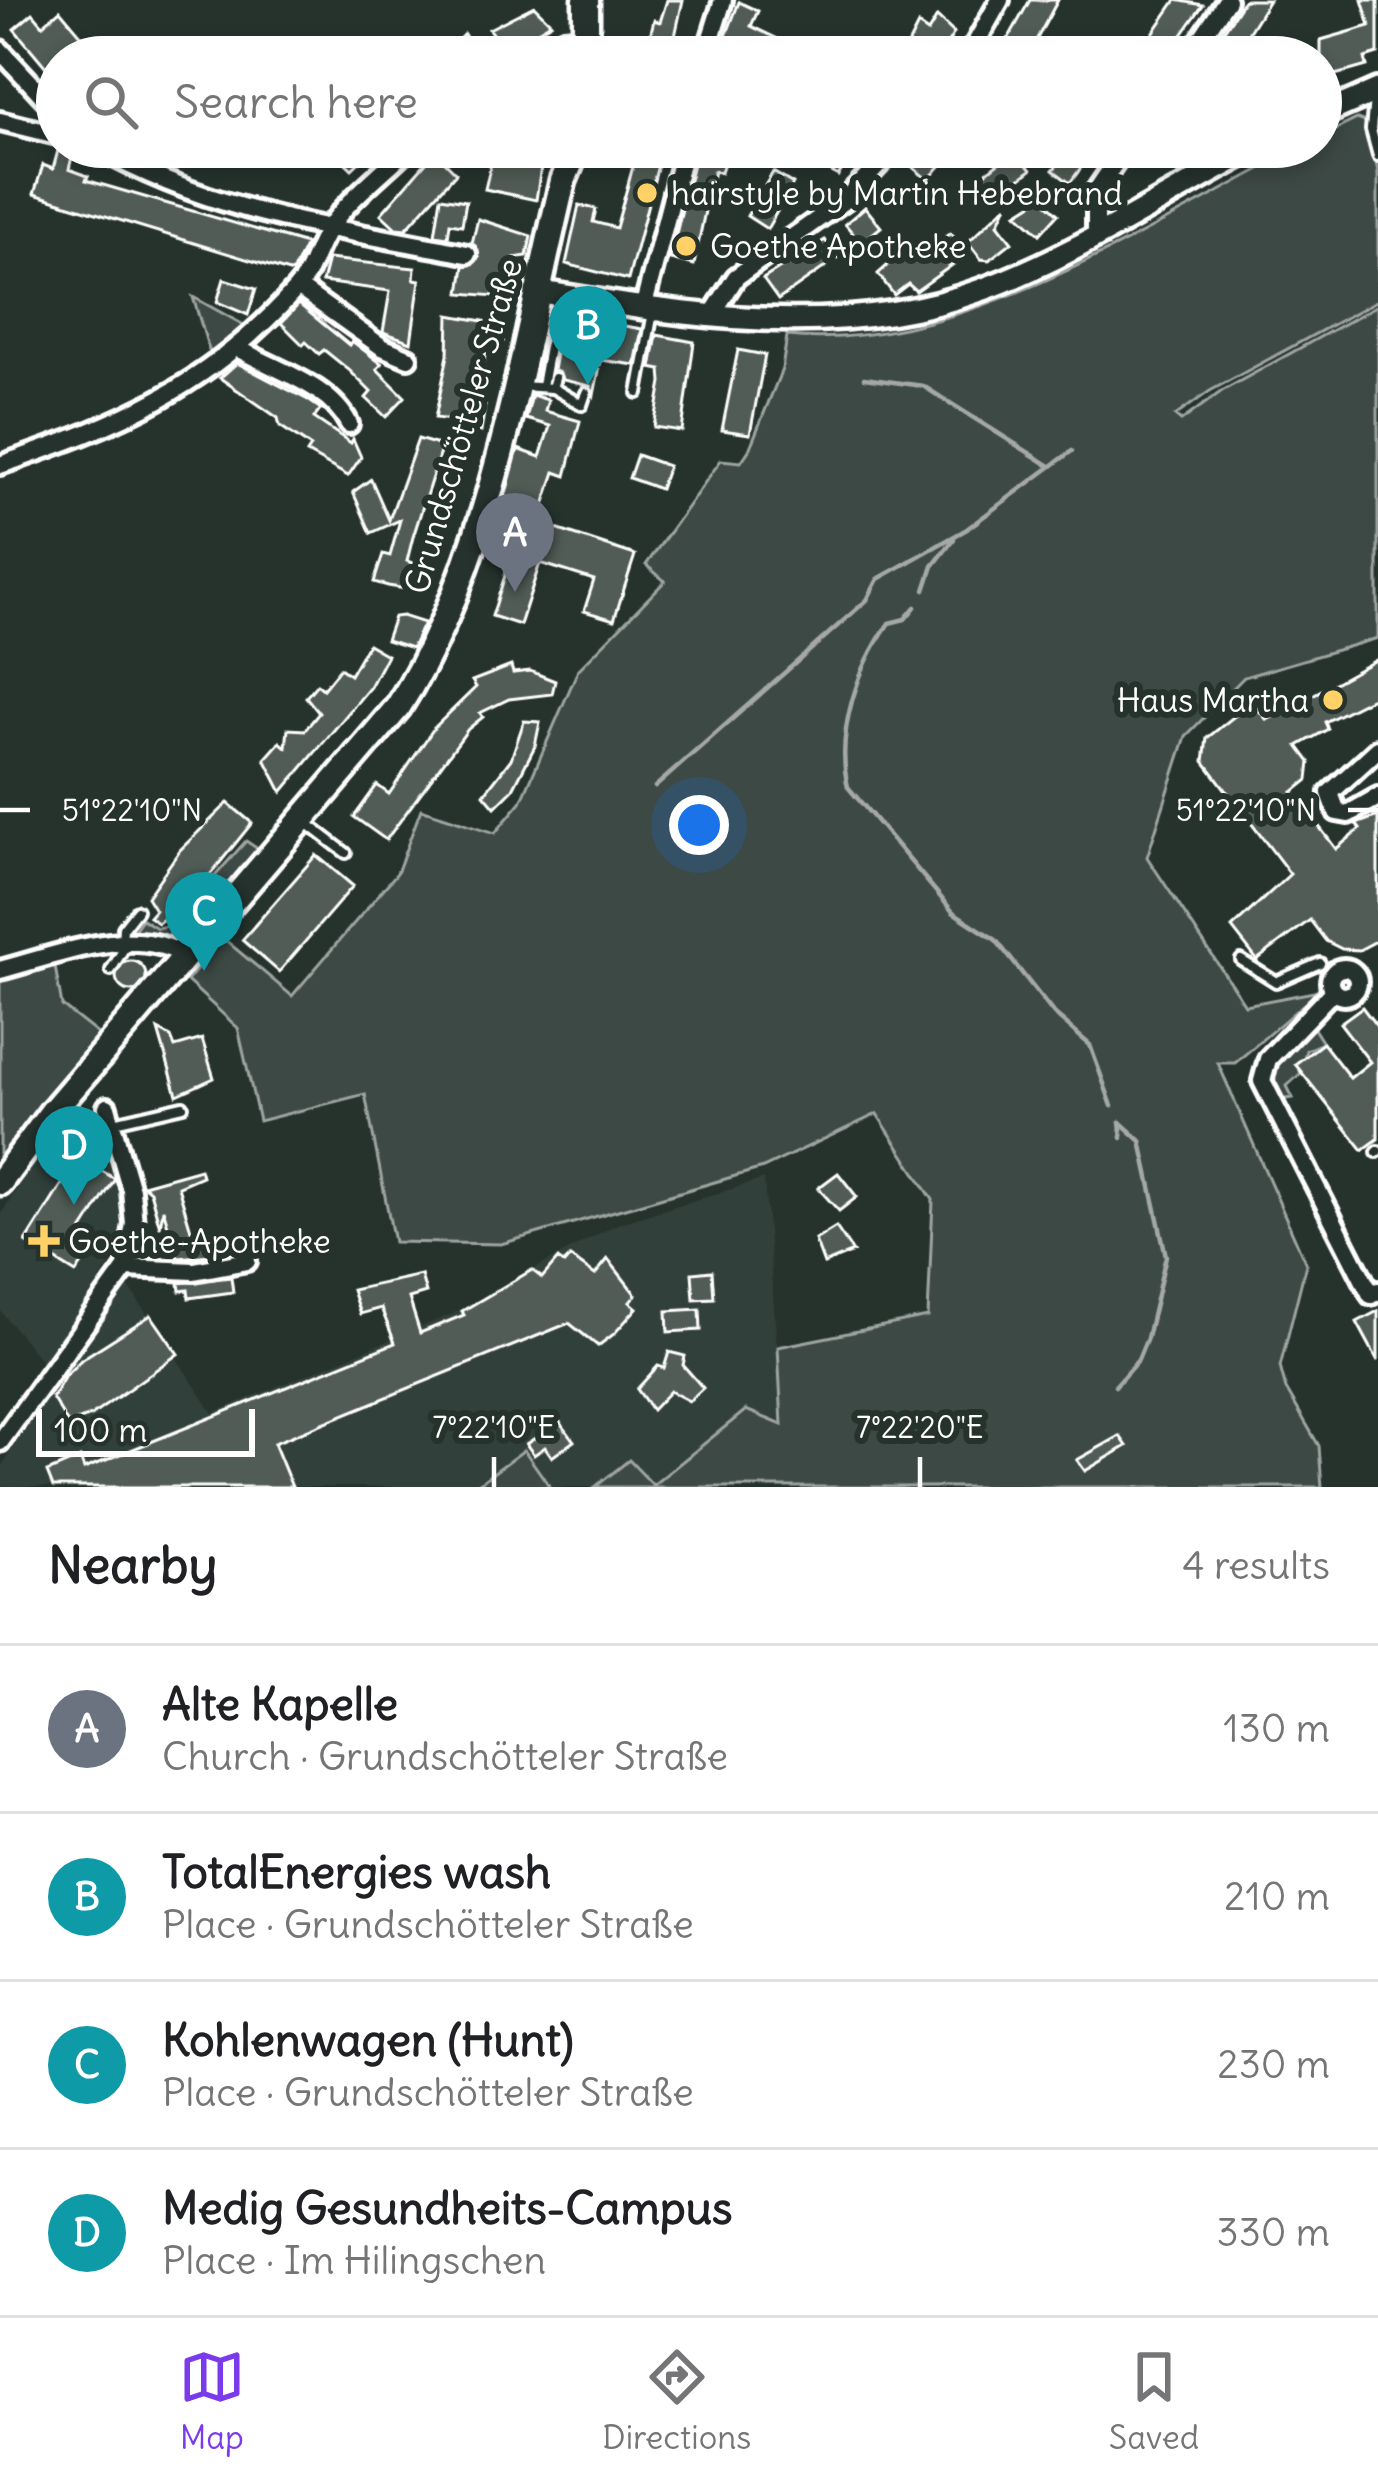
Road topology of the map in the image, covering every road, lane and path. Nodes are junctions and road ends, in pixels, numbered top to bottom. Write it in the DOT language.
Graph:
graph roads {
  1 [pos="586,0"];
  2 [pos="723,0"];
  3 [pos="1000,0"];
  4 [pos="1227,0"];
  5 [pos="586,36"];
  6 [pos="712,36"];
  7 [pos="980,36"];
  8 [pos="1203,36"];
  9 [pos="0,50"];
  10 [pos="36,89"];
  11 [pos="1377,90"];
  12 [pos="1342,106"];
  13 [pos="0,121"];
  14 [pos="36,130"];
  15 [pos="1378,156"];
  16 [pos="140,168"];
  17 [pos="389,168"];
  18 [pos="563,168"];
  19 [pos="568,168"];
  20 [pos="680,168"];
  21 [pos="876,168"];
  22 [pos="1112,168"];
  23 [pos="1219,168"];
  24 [pos="563,181"];
  25 [pos="328,230"];
  26 [pos="1096,235"];
  27 [pos="467,254"];
  28 [pos="298,287"];
  29 [pos="536,292"];
  30 [pos="649,305"];
  31 [pos="569,308"];
  32 [pos="713,313"];
  33 [pos="563,338"];
  34 [pos="236,347"];
  35 [pos="408,358"];
  36 [pos="591,368"];
  37 [pos="550,384"];
  38 [pos="514,386"];
  39 [pos="586,393"];
  40 [pos="638,393"];
  41 [pos="349,424"];
  42 [pos="0,464"];
  43 [pos="1378,749"];
  44 [pos="1378,797"];
  45 [pos="302,818"];
  46 [pos="346,853"];
  47 [pos="137,910"];
  48 [pos="124,944"];
  49 [pos="185,956"];
  50 [pos="1241,960"];
  51 [pos="1320,963"];
  52 [pos="0,970"];
  53 [pos="110,970"];
  54 [pos="1333,991"];
  55 [pos="183,1106"];
  56 [pos="110,1115"];
  57 [pos="0,1182"];
  58 [pos="247,1262"];
  59 [pos="127,1268"];
  60 [pos="1378,1291"];
  61 [pos="0,1442"];
  1 -- 5 [label="main road"];
  2 -- 6 [label="street"];
  3 -- 7 [label="street"];
  4 -- 8 [label="street"];
  9 -- 10 [label="street"];
  11 -- 12 [label="street"];
  11 -- 15 [label="lane"];
  13 -- 14 [label="street"];
  16 -- 25 [label="street"];
  17 -- 25 [label="street"];
  18 -- 24 [label="main road, Grundschötteler Straße"];
  19 -- 24 [label="main road, Grundschötteler Straße"];
  20 -- 30 [label="street"];
  21 -- 32 [label="street"];
  22 -- 26 [label="street"];
  23 -- 26 [label="street"];
  24 -- 29 [label="main road, Grundschötteler Straße"];
  25 -- 27 [label="street"];
  25 -- 28 [label="street"];
  26 -- 32 [label="street"];
  28 -- 34 [label="street"];
  28 -- 35 [label="street"];
  29 -- 31 [label="street"];
  29 -- 38 [label="main road, Grundschötteler Straße"];
  30 -- 31 [label="street"];
  30 -- 32 [label="street"];
  30 -- 40 [label="lane"];
  31 -- 33 [label="lane"];
  31 -- 36 [label="lane"];
  31 -- 37 [label="lane"];
  34 -- 41 [label="street"];
  34 -- 42 [label="street"];
  37 -- 38 [label="lane"];
  37 -- 39 [label="lane"];
  38 -- 45 [label="main road, Grundschötteler Straße"];
  43 -- 44 [label="street"];
  45 -- 46 [label="lane"];
  45 -- 49 [label="main road, Grundschötteler Straße"];
  47 -- 48 [label="lane"];
  48 -- 49 [label="street"];
  48 -- 52 [label="street"];
  48 -- 53 [label="lane"];
  49 -- 57 [label="main road, Grundschötteler Straße"];
  50 -- 51 [label="lane"];
  54 -- 60 [label="street"];
  55 -- 56 [label="lane"];
  56 -- 59 [label="street"];
  58 -- 59 [label="street"];
  59 -- 61 [label="street"];
}
